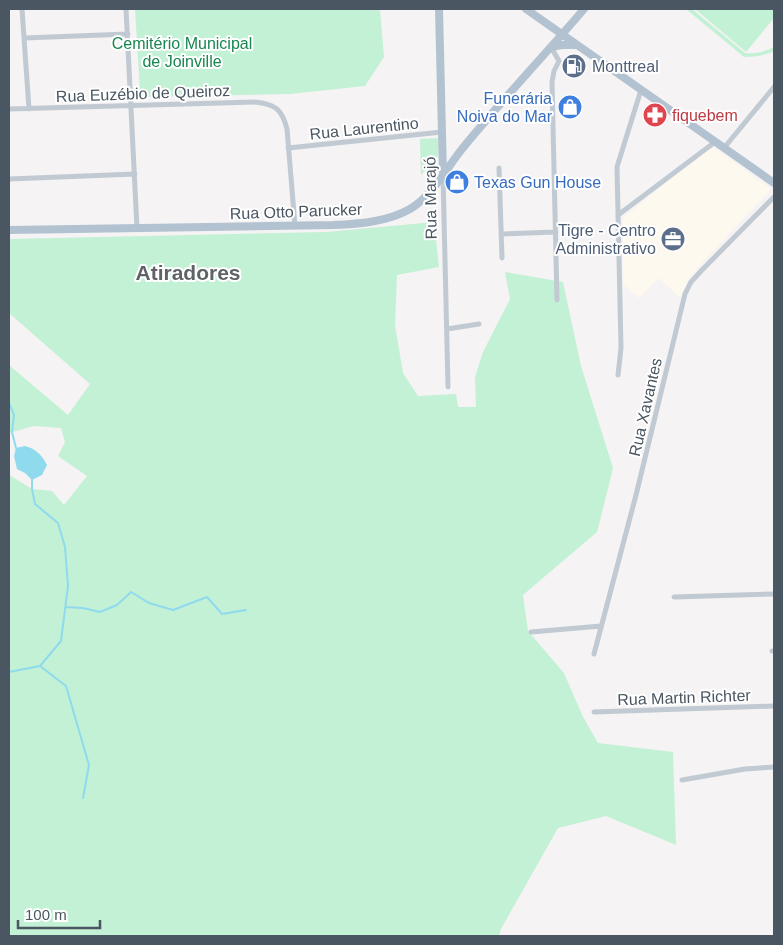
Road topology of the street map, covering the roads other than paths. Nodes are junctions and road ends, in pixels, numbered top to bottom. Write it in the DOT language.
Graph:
graph roads {
  1 [pos="22,9"];
  2 [pos="126,9"];
  3 [pos="439,9"];
  4 [pos="526,9"];
  5 [pos="584,9"];
  6 [pos="128,34"];
  7 [pos="562,35"];
  8 [pos="24,38"];
  9 [pos="577,45"];
  10 [pos="551,47"];
  11 [pos="774,88"];
  12 [pos="641,90"];
  13 [pos="132,106"];
  14 [pos="9,109"];
  15 [pos="29,109"];
  16 [pos="442,132"];
  17 [pos="715,142"];
  18 [pos="442,145"];
  19 [pos="288,148"];
  20 [pos="724,148"];
  21 [pos="461,150"];
  22 [pos="499,168"];
  23 [pos="135,174"];
  24 [pos="443,174"];
  25 [pos="9,179"];
  26 [pos="774,183"];
  27 [pos="774,197"];
  28 [pos="618,215"];
  29 [pos="295,226"];
  30 [pos="138,228"];
  31 [pos="9,230"];
  32 [pos="556,232"];
  33 [pos="501,234"];
  34 [pos="502,258"];
  35 [pos="557,300"];
  36 [pos="479,324"];
  37 [pos="447,329"];
  38 [pos="618,375"];
  39 [pos="448,387"];
  40 [pos="774,594"];
  41 [pos="674,597"];
  42 [pos="601,626"];
  43 [pos="531,632"];
  44 [pos="594,654"];
  45 [pos="774,706"];
  46 [pos="594,712"];
  47 [pos="774,767"];
  48 [pos="682,780"];
  1 -- 8 [label="street"];
  2 -- 6 [label="street"];
  3 -- 16 [label="main road, Rua Marajó"];
  4 -- 7 [label="main road"];
  5 -- 7 [label="main road, Rua Otto Parucker"];
  6 -- 8 [label="street"];
  6 -- 13 [label="street"];
  7 -- 9 [label="main road"];
  7 -- 10 [label="main road, Rua Otto Parucker"];
  8 -- 15 [label="street"];
  9 -- 10 [label="main road"];
  9 -- 12 [label="main road"];
  10 -- 21 [label="main road, Rua Otto Parucker"];
  10 -- 32 [label="street"];
  11 -- 20 [label="street"];
  12 -- 17 [label="main road"];
  12 -- 28 [label="street"];
  13 -- 15 [label="street, Rua Euzébio de Queiroz"];
  13 -- 19 [label="street, Rua Euzébio de Queiroz"];
  13 -- 23 [label="street"];
  14 -- 15 [label="street, Rua Euzébio de Queiroz"];
  16 -- 18 [label="main road, Rua Marajó"];
  16 -- 19 [label="street, Rua Laurentino"];
  17 -- 20 [label="main road"];
  17 -- 28 [label="street"];
  18 -- 21 [label="main road"];
  18 -- 24 [label="main road, Rua Marajó"];
  19 -- 29 [label="street"];
  20 -- 26 [label="main road"];
  21 -- 24 [label="main road, Rua Otto Parucker"];
  22 -- 33 [label="street"];
  23 -- 25 [label="street"];
  23 -- 30 [label="street"];
  24 -- 29 [label="main road, Rua Otto Parucker"];
  24 -- 37 [label="street, Rua Marajó"];
  27 -- 42 [label="street, Rua Xavantes"];
  28 -- 38 [label="street"];
  29 -- 30 [label="main road, Rua Otto Parucker"];
  30 -- 31 [label="main road, Rua Otto Parucker"];
  32 -- 33 [label="street"];
  32 -- 35 [label="street"];
  33 -- 34 [label="street"];
  36 -- 37 [label="street"];
  37 -- 39 [label="street, Rua Marajó"];
  40 -- 41 [label="street"];
  42 -- 43 [label="street"];
  42 -- 44 [label="street, Rua Xavantes"];
  45 -- 46 [label="street, Rua Martin Richter"];
  47 -- 48 [label="street"];
}
